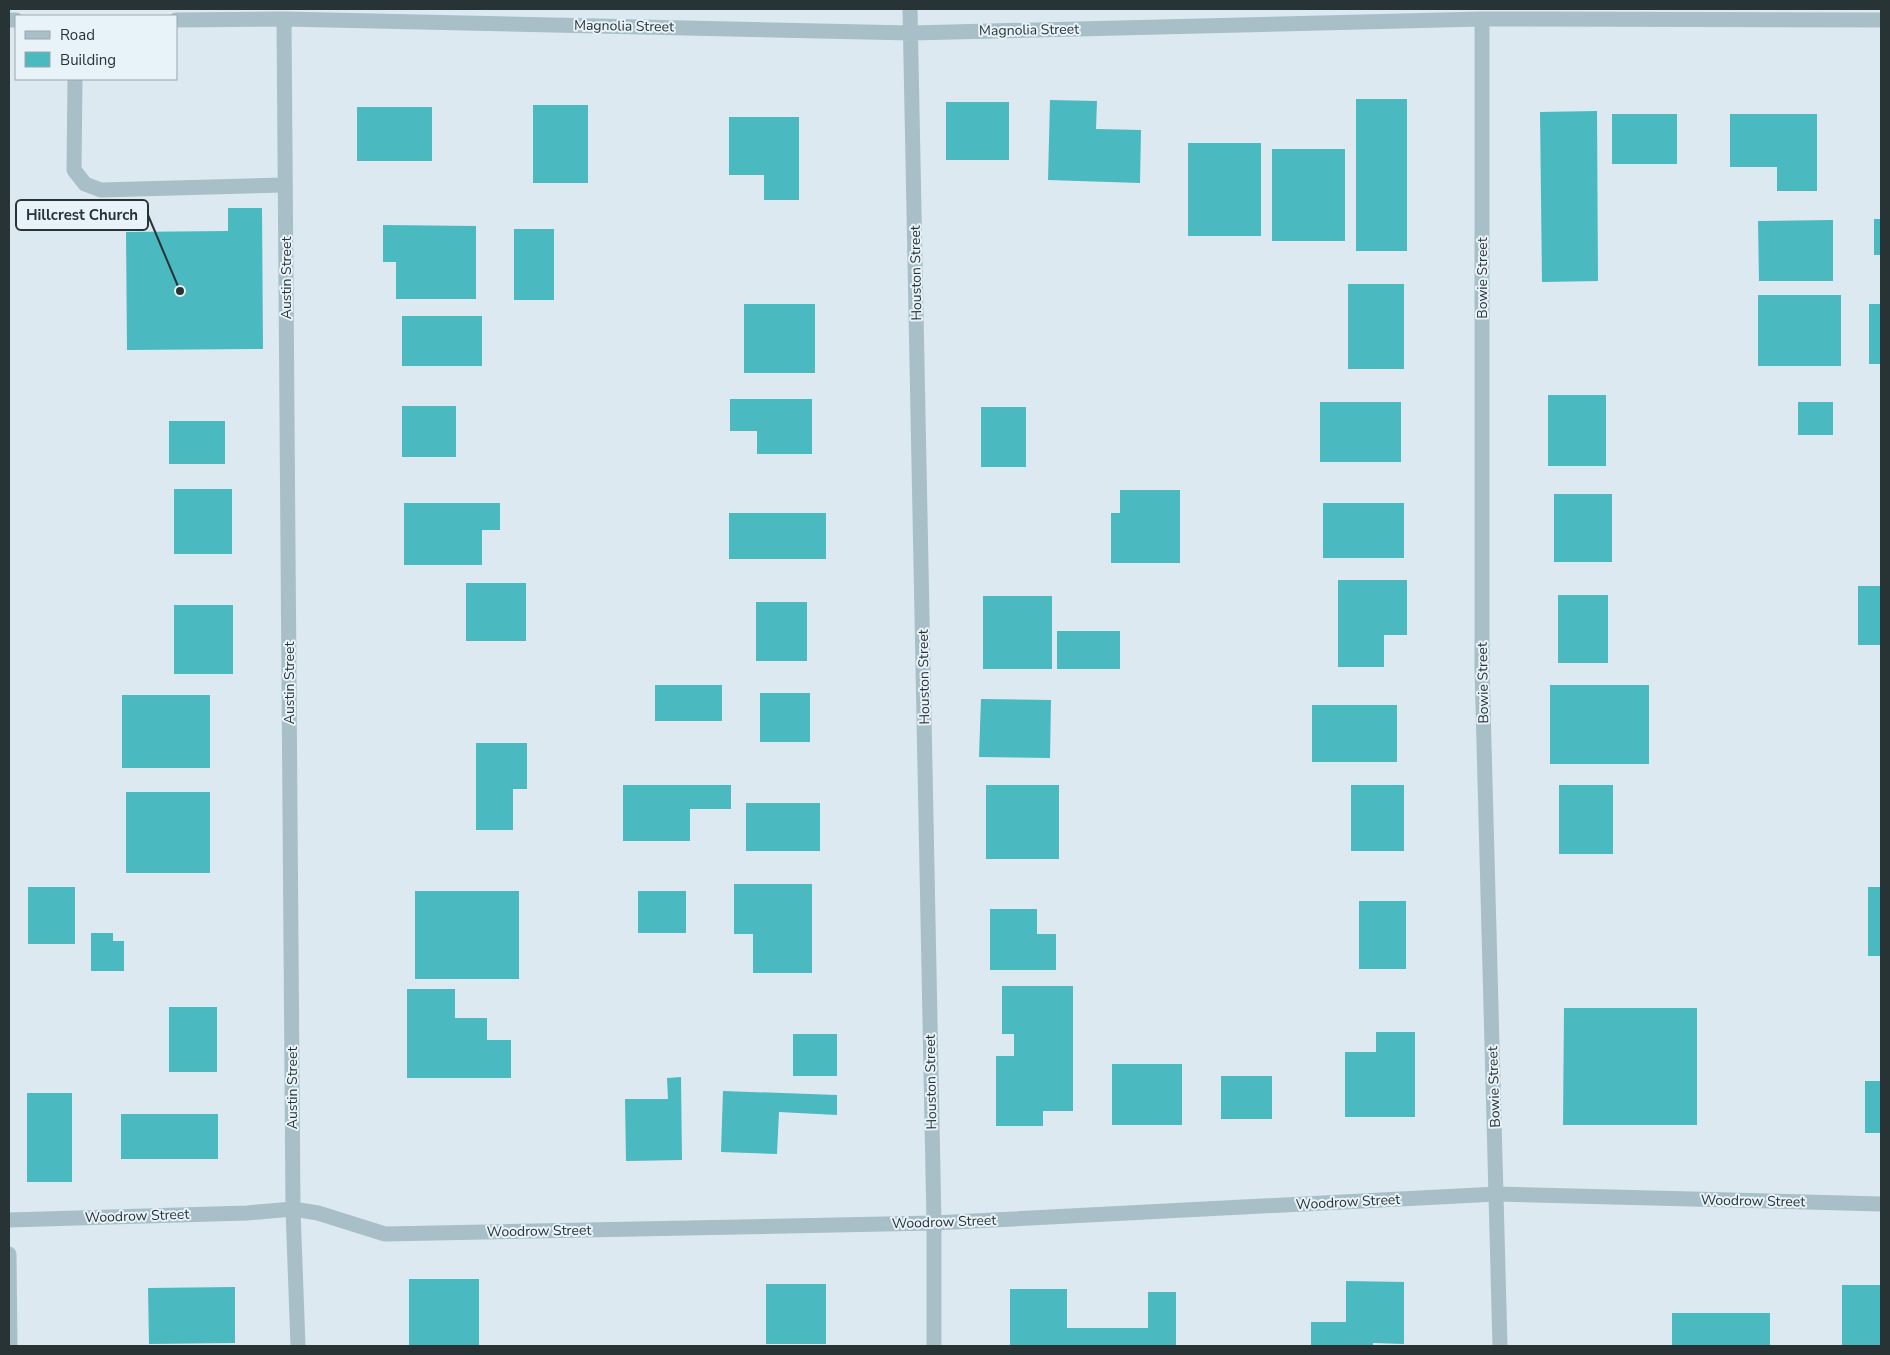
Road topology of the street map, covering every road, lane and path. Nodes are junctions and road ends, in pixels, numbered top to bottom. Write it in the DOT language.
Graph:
graph roads {
  1 [pos="910,9"];
  2 [pos="284,19"];
  3 [pos="1482,19"];
  4 [pos="178,20"];
  5 [pos="1881,20"];
  6 [pos="911,32"];
  7 [pos="75,80"];
  8 [pos="285,185"];
  9 [pos="1497,1194"];
  10 [pos="1881,1204"];
  11 [pos="292,1209"];
  12 [pos="9,1220"];
  13 [pos="934,1223"];
  14 [pos="9,1254"];
  15 [pos="10,1346"];
  16 [pos="298,1346"];
  17 [pos="934,1346"];
  18 [pos="1500,1346"];
  1 -- 6 [label="street, Houston Street"];
  2 -- 4 [label="street, Magnolia Street"];
  2 -- 6 [label="street, Magnolia Street"];
  2 -- 8 [label="street, Austin Street"];
  3 -- 5 [label="street, Magnolia Street"];
  3 -- 6 [label="street, Magnolia Street"];
  3 -- 9 [label="street, Bowie Street"];
  6 -- 13 [label="street, Houston Street"];
  7 -- 8 [label="street"];
  8 -- 11 [label="street, Austin Street"];
  9 -- 10 [label="street, Woodrow Street"];
  9 -- 13 [label="street, Woodrow Street"];
  9 -- 18 [label="street, Bowie Street"];
  11 -- 12 [label="street, Woodrow Street"];
  11 -- 13 [label="street, Woodrow Street"];
  11 -- 16 [label="street, Austin Street"];
  13 -- 17 [label="street, Houston Street"];
  14 -- 15 [label="street"];
}
